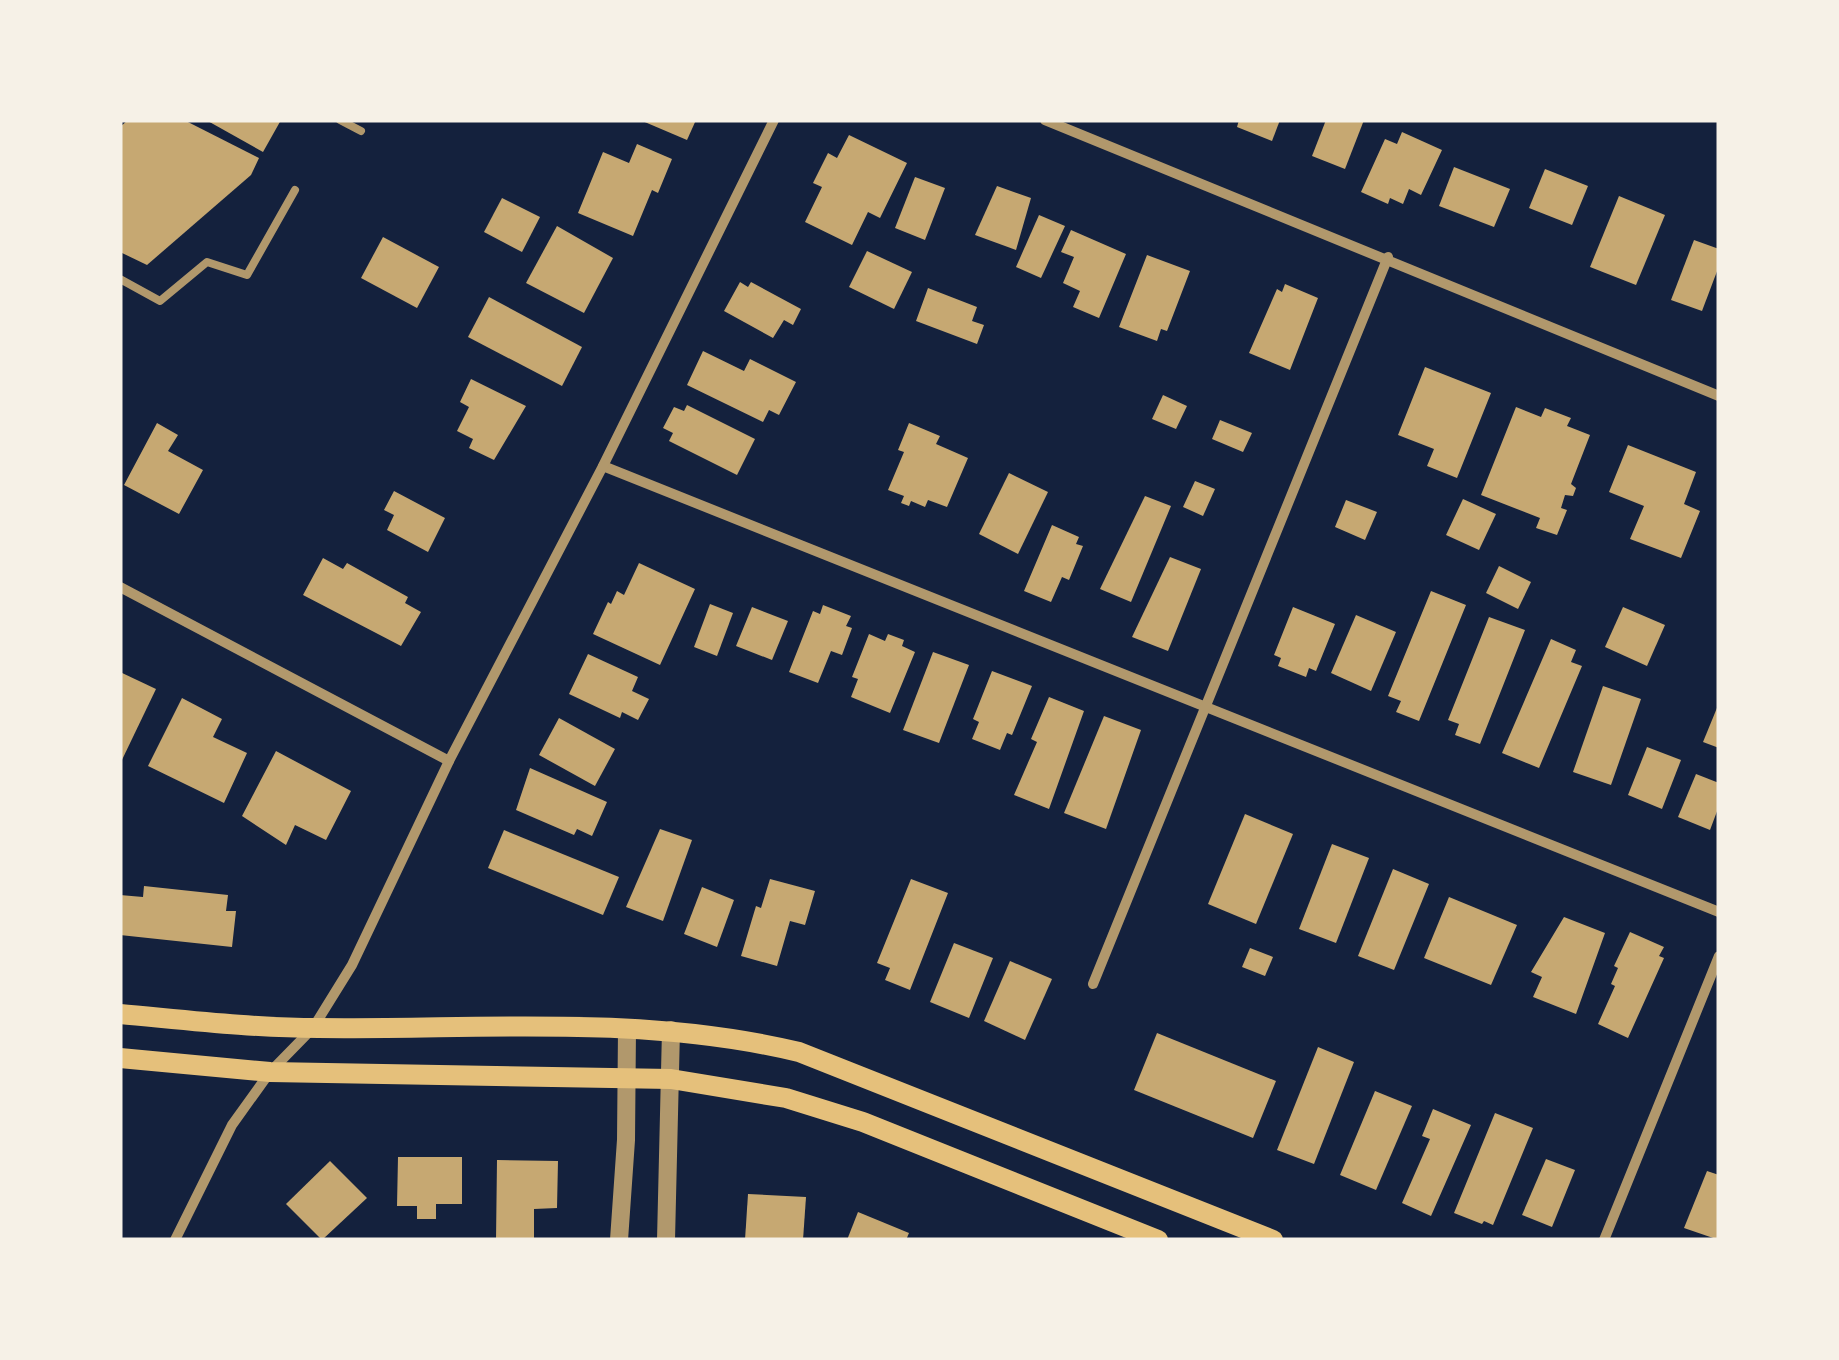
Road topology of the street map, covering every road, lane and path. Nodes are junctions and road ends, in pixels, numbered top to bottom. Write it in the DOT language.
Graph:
graph roads {
  1 [pos="340,120"];
  2 [pos="774,120"];
  3 [pos="1045,120"];
  4 [pos="361,131"];
  5 [pos="295,190"];
  6 [pos="1388,257"];
  7 [pos="120,279"];
  8 [pos="1719,396"];
  9 [pos="603,466"];
  10 [pos="120,587"];
  11 [pos="1207,704"];
  12 [pos="449,761"];
  13 [pos="1719,912"];
  14 [pos="1719,956"];
  15 [pos="1093,984"];
  16 [pos="120,1014"];
  17 [pos="313,1028"];
  18 [pos="626,1030"];
  19 [pos="671,1030"];
  20 [pos="120,1058"];
  21 [pos="270,1072"];
  22 [pos="627,1079"];
  23 [pos="670,1079"];
  24 [pos="175,1240"];
  25 [pos="619,1240"];
  26 [pos="666,1240"];
  27 [pos="1158,1240"];
  28 [pos="1273,1240"];
  29 [pos="1604,1240"];
  1 -- 4 [label="lane"];
  2 -- 9 [label="street"];
  3 -- 6 [label="street"];
  5 -- 7 [label="lane"];
  6 -- 8 [label="street"];
  6 -- 11 [label="street"];
  9 -- 11 [label="street"];
  9 -- 12 [label="street"];
  10 -- 12 [label="street"];
  11 -- 13 [label="street"];
  11 -- 15 [label="street"];
  12 -- 17 [label="street"];
  14 -- 29 [label="street"];
  16 -- 17 [label="main road"];
  17 -- 18 [label="main road"];
  17 -- 21 [label="street"];
  18 -- 19 [label="main road"];
  18 -- 22 [label="street"];
  19 -- 23 [label="street"];
  19 -- 28 [label="main road"];
  20 -- 21 [label="main road"];
  21 -- 22 [label="main road"];
  21 -- 24 [label="street"];
  22 -- 23 [label="main road"];
  22 -- 25 [label="street"];
  23 -- 26 [label="street"];
  23 -- 27 [label="main road"];
}
